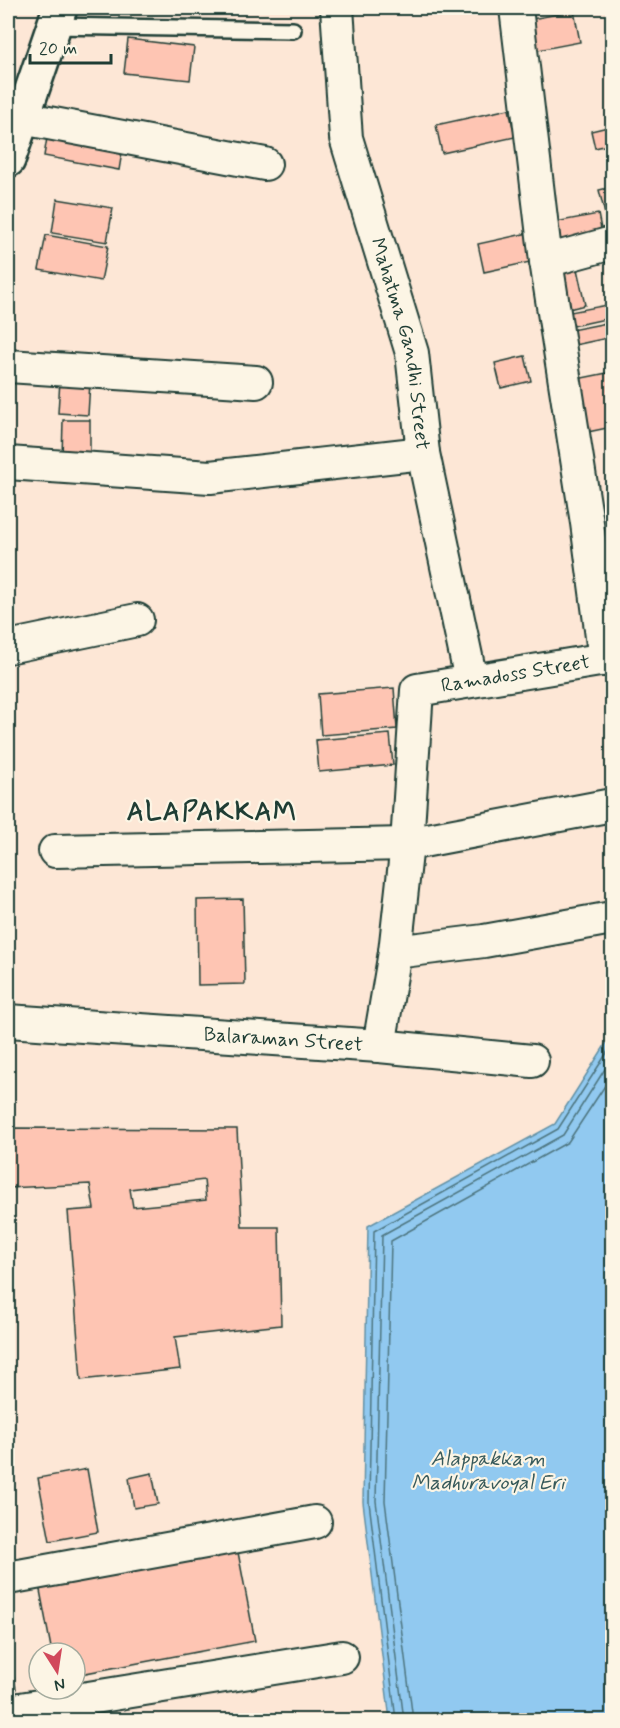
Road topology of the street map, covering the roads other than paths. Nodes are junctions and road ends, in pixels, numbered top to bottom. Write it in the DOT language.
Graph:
graph roads {
  1 [pos="337,8"];
  2 [pos="516,8"];
  3 [pos="56,17"];
  4 [pos="293,30"];
  5 [pos="22,117"];
  6 [pos="8,160"];
  7 [pos="265,164"];
  8 [pos="612,243"];
  9 [pos="546,261"];
  10 [pos="8,366"];
  11 [pos="256,382"];
  12 [pos="423,453"];
  13 [pos="8,463"];
  14 [pos="600,520"];
  15 [pos="137,620"];
  16 [pos="8,647"];
  17 [pos="609,659"];
  18 [pos="471,680"];
  19 [pos="417,690"];
  20 [pos="612,805"];
  21 [pos="407,844"];
  22 [pos="56,851"];
  23 [pos="612,918"];
  24 [pos="395,952"];
  25 [pos="8,1021"];
  26 [pos="379,1046"];
  27 [pos="532,1061"];
  28 [pos="315,1522"];
  29 [pos="8,1578"];
  30 [pos="342,1657"];
  31 [pos="8,1711"];
  1 -- 12 [label="street, Mahatma Gandhi Street"];
  2 -- 9 [label="street"];
  3 -- 4 [label="lane"];
  3 -- 5 [label="main road"];
  5 -- 6 [label="main road"];
  5 -- 7 [label="street"];
  8 -- 9 [label="street"];
  9 -- 14 [label="street"];
  10 -- 11 [label="street"];
  12 -- 13 [label="street"];
  12 -- 18 [label="street, Mahatma Gandhi Street"];
  14 -- 17 [label="street"];
  15 -- 16 [label="street"];
  17 -- 18 [label="street, Ramadoss Street"];
  18 -- 19 [label="street, Ramadoss Street"];
  19 -- 21 [label="street, Balaraman Street"];
  20 -- 21 [label="street"];
  21 -- 22 [label="street"];
  21 -- 24 [label="street, Balaraman Street"];
  23 -- 24 [label="street"];
  24 -- 26 [label="street, Balaraman Street"];
  25 -- 26 [label="street, Balaraman Street"];
  26 -- 27 [label="street"];
  28 -- 29 [label="street"];
  30 -- 31 [label="street"];
}
